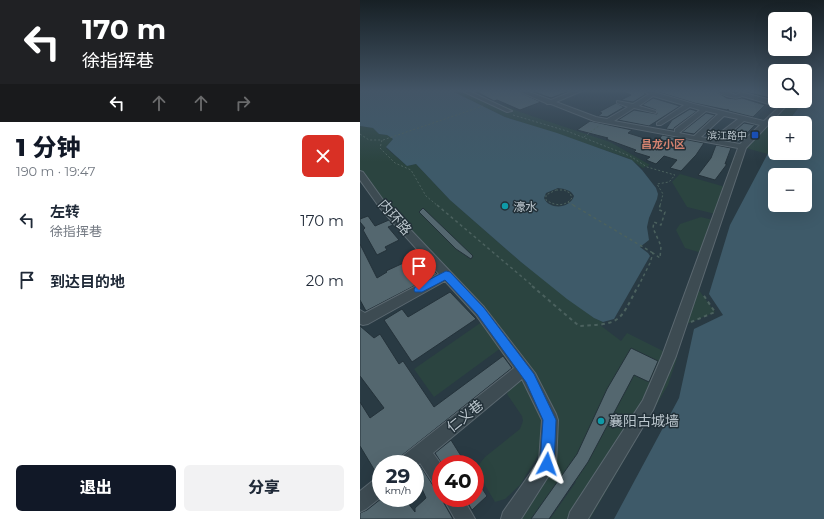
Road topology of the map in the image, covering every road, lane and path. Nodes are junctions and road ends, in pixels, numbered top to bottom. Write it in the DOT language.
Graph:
graph roads {
  1 [pos="458,114"];
  2 [pos="515,114"];
  3 [pos="583,114"];
  4 [pos="620,114"];
  5 [pos="674,114"];
  6 [pos="698,114"];
  7 [pos="722,114"];
  8 [pos="728,114"];
  9 [pos="775,114"];
  10 [pos="743,118"];
  11 [pos="608,121"];
  12 [pos="659,124"];
  13 [pos="766,124"];
  14 [pos="678,131"];
  15 [pos="360,134"];
  16 [pos="720,137"];
  17 [pos="583,138"];
  18 [pos="696,138"];
  19 [pos="382,140"];
  20 [pos="742,147"];
  21 [pos="360,174"];
  22 [pos="568,203"];
  23 [pos="652,253"];
  24 [pos="446,275"];
  25 [pos="698,289"];
  26 [pos="360,315"];
  27 [pos="687,324"];
  28 [pos="524,369"];
  29 [pos="422,451"];
  30 [pos="417,455"];
  31 [pos="432,466"];
  32 [pos="372,493"];
  33 [pos="360,503"];
  34 [pos="458,507"];
  35 [pos="466,519"];
  36 [pos="510,519"];
  37 [pos="576,519"];
  1 -- 19 [label="path"];
  2 -- 17 [label="path"];
  3 -- 11 [label="street"];
  4 -- 11 [label="street"];
  5 -- 12 [label="street"];
  6 -- 14 [label="street"];
  7 -- 18 [label="street"];
  8 -- 10 [label="street"];
  9 -- 13 [label="street"];
  10 -- 13 [label="street"];
  10 -- 16 [label="street"];
  11 -- 17 [label="path"];
  11 -- 18 [label="street"];
  13 -- 20 [label="street"];
  15 -- 19 [label="path"];
  17 -- 23 [label="path"];
  18 -- 20 [label="street"];
  19 -- 23 [label="path"];
  20 -- 37 [label="street"];
  21 -- 24 [label="street, 内环路"];
  22 -- 22 [label="path"];
  22 -- 23 [label="path"];
  24 -- 26 [label="street"];
  24 -- 28 [label="street, 内环路"];
  25 -- 27 [label="path"];
  28 -- 29 [label="street, 仁义巷"];
  28 -- 36 [label="street, 内环路"];
  29 -- 30 [label="street, 仁义巷"];
  29 -- 31 [label="street"];
  32 -- 33 [label="street"];
  34 -- 35 [label="street"];
}
